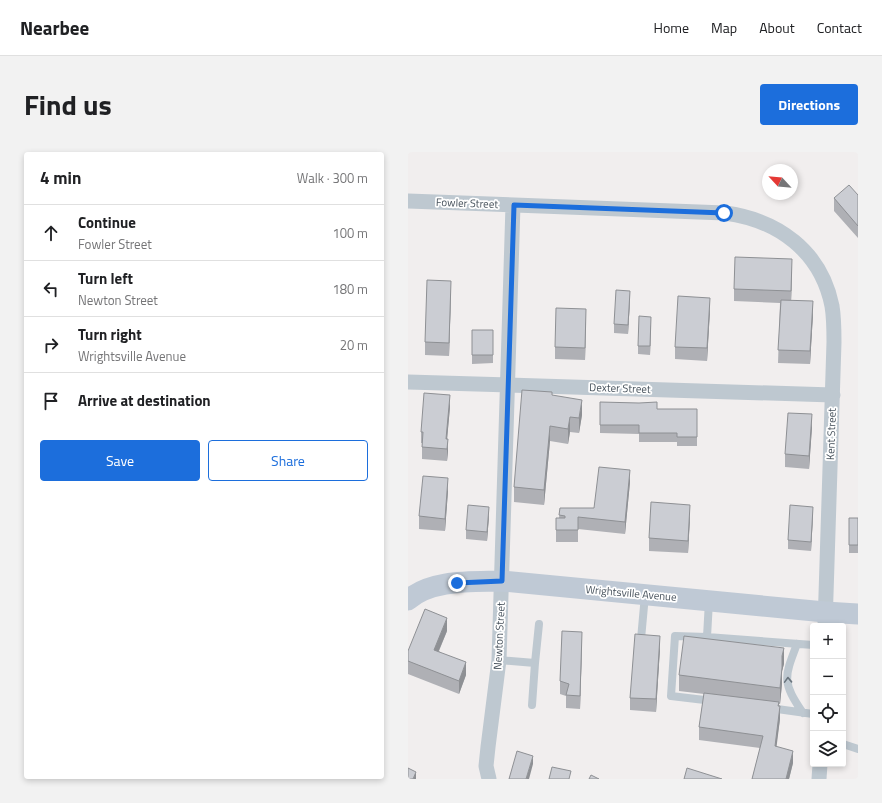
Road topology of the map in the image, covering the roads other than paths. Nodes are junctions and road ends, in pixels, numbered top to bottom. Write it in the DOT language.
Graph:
graph roads {
  1 [pos="408,201"];
  2 [pos="514,205"];
  3 [pos="804,250"];
  4 [pos="408,382"];
  5 [pos="508,385"];
  6 [pos="833,395"];
  7 [pos="502,581"];
  8 [pos="645,594"];
  9 [pos="408,600"];
  10 [pos="709,601"];
  11 [pos="858,614"];
  12 [pos="825,619"];
  13 [pos="538,624"];
  14 [pos="707,637"];
  15 [pos="641,639"];
  16 [pos="797,644"];
  17 [pos="810,645"];
  18 [pos="499,660"];
  19 [pos="535,663"];
  20 [pos="724,702"];
  21 [pos="532,705"];
  22 [pos="762,707"];
  23 [pos="803,713"];
  24 [pos="810,714"];
  25 [pos="846,745"];
  26 [pos="858,749"];
  27 [pos="820,767"];
  28 [pos="489,779"];
  29 [pos="819,779"];
  1 -- 2 [label="street, Fowler Street"];
  2 -- 3 [label="street, Fowler Street"];
  2 -- 5 [label="street, Newton Street"];
  3 -- 6 [label="street, Kent Street"];
  4 -- 5 [label="street, Dexter Street"];
  5 -- 6 [label="street, Dexter Street"];
  5 -- 7 [label="street, Newton Street"];
  6 -- 12 [label="street, Kent Street"];
  7 -- 8 [label="street, Wrightsville Avenue"];
  7 -- 9 [label="street, Wrightsville Avenue"];
  7 -- 18 [label="street, Newton Street"];
  8 -- 10 [label="street, Wrightsville Avenue"];
  8 -- 15 [label="lane"];
  10 -- 12 [label="street, Wrightsville Avenue"];
  10 -- 14 [label="lane"];
  11 -- 12 [label="street, Wrightsville Avenue"];
  13 -- 19 [label="lane"];
  14 -- 16 [label="lane"];
  14 -- 20 [label="lane"];
  16 -- 17 [label="lane"];
  23 -- 16 [label="lane, one-way"];
  18 -- 19 [label="lane"];
  18 -- 28 [label="street, Newton Street"];
  19 -- 21 [label="lane"];
  22 -- 23 [label="lane"];
  23 -- 24 [label="lane"];
  25 -- 26 [label="lane"];
  27 -- 29 [label="street"];
}
